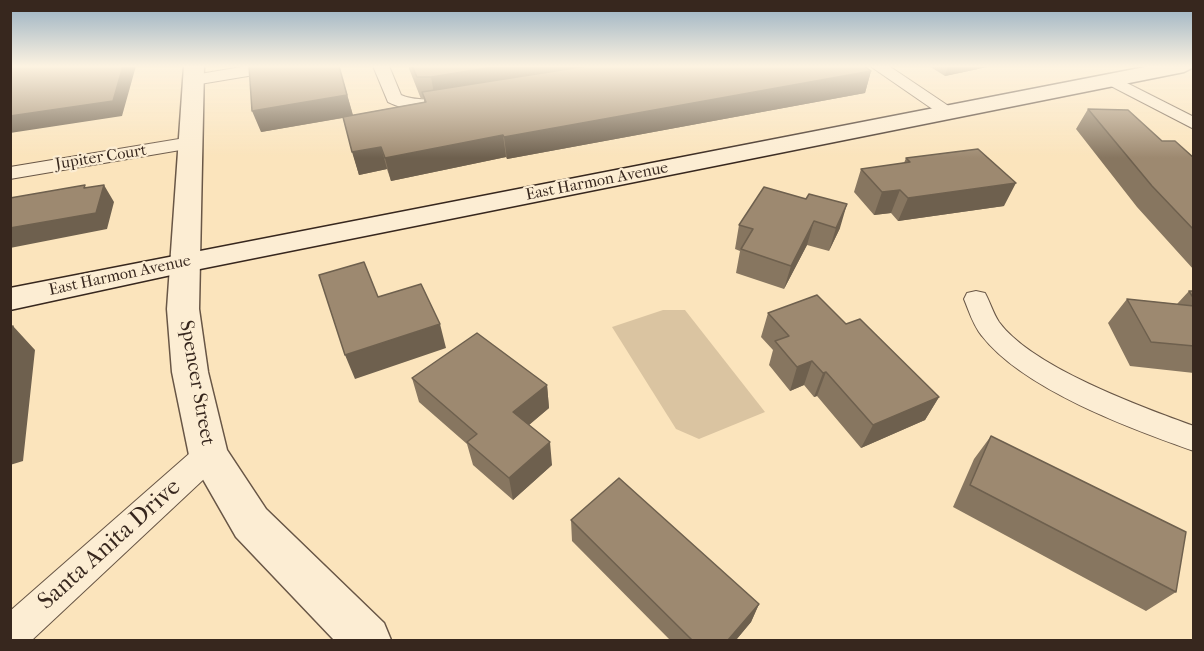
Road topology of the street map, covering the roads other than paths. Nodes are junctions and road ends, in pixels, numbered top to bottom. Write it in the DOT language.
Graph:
graph roads {
  1 [pos="193,96"];
  2 [pos="393,96"];
  3 [pos="926,96"];
  4 [pos="1032,96"];
  5 [pos="1142,96"];
  6 [pos="458,103"];
  7 [pos="950,112"];
  8 [pos="1194,124"];
  9 [pos="191,143"];
  10 [pos="10,173"];
  11 [pos="185,262"];
  12 [pos="10,299"];
  13 [pos="976,299"];
  14 [pos="1194,440"];
  15 [pos="209,455"];
  16 [pos="10,636"];
  17 [pos="367,640"];
  1 -- 9 [label="main road, Spencer Street"];
  2 -- 6 [label="street"];
  3 -- 7 [label="street"];
  4 -- 7 [label="main road, East Harmon Avenue"];
  5 -- 8 [label="street"];
  7 -- 11 [label="main road, East Harmon Avenue"];
  9 -- 10 [label="street, Jupiter Court"];
  9 -- 11 [label="main road, Spencer Street"];
  11 -- 12 [label="main road, East Harmon Avenue"];
  11 -- 15 [label="main road, Spencer Street"];
  13 -- 14 [label="street"];
  15 -- 16 [label="street, Santa Anita Drive"];
  15 -- 17 [label="main road, Spencer Street"];
}
